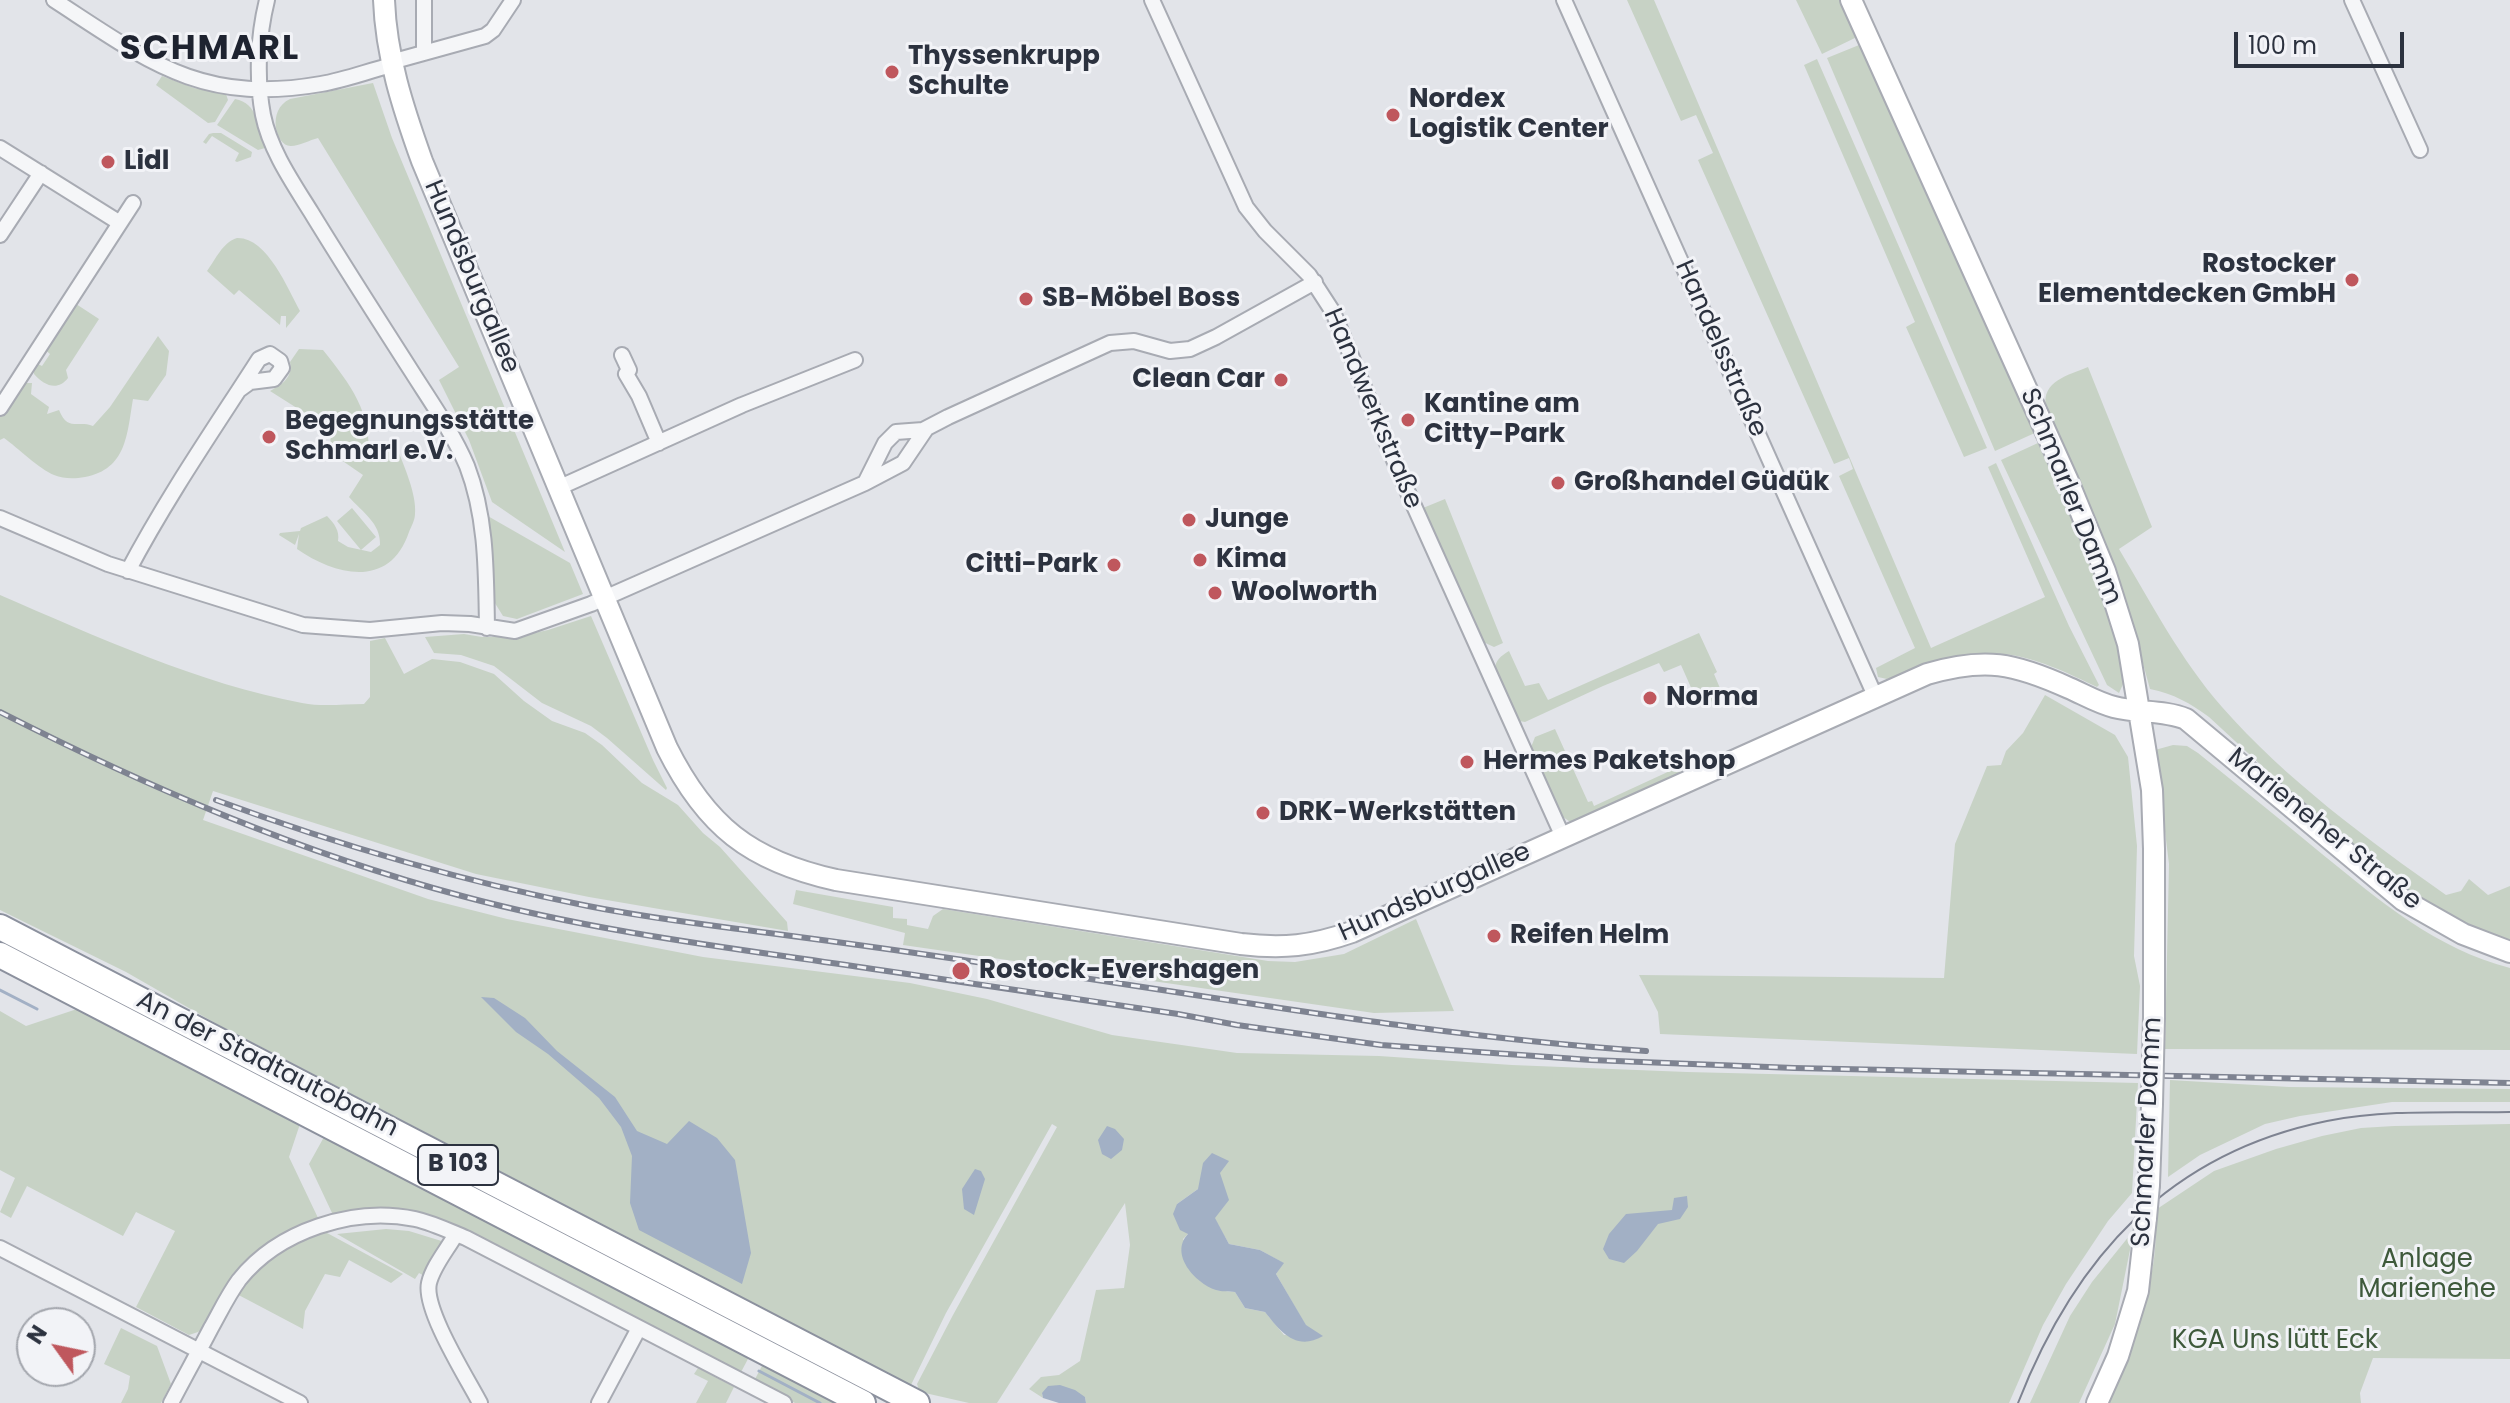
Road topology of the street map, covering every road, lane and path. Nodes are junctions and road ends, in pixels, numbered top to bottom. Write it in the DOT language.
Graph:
graph roads {
  1 [pos="54,0"];
  2 [pos="267,0"];
  3 [pos="384,0"];
  4 [pos="424,0"];
  5 [pos="513,0"];
  6 [pos="1152,0"];
  7 [pos="1564,0"];
  8 [pos="1851,0"];
  9 [pos="2352,0"];
  10 [pos="424,53"];
  11 [pos="392,64"];
  12 [pos="261,89"];
  13 [pos="0,148"];
  14 [pos="2420,150"];
  15 [pos="41,173"];
  16 [pos="133,203"];
  17 [pos="120,223"];
  18 [pos="0,235"];
  19 [pos="1315,282"];
  20 [pos="622,355"];
  21 [pos="855,360"];
  22 [pos="239,390"];
  23 [pos="0,408"];
  24 [pos="926,429"];
  25 [pos="659,443"];
  26 [pos="865,483"];
  27 [pos="558,488"];
  28 [pos="0,518"];
  29 [pos="128,571"];
  30 [pos="605,597"];
  31 [pos="487,628"];
  32 [pos="1876,698"];
  33 [pos="2139,713"];
  34 [pos="1563,837"];
  35 [pos="0,927"];
  36 [pos="2510,952"];
  37 [pos="0,955"];
  38 [pos="456,1234"];
  39 [pos="0,1248"];
  40 [pos="639,1328"];
  41 [pos="199,1351"];
  42 [pos="171,1403"];
  43 [pos="300,1403"];
  44 [pos="480,1403"];
  45 [pos="599,1403"];
  46 [pos="784,1403"];
  47 [pos="863,1403"];
  48 [pos="917,1403"];
  49 [pos="2097,1403"];
  1 -- 12 [label="street"];
  2 -- 12 [label="street"];
  3 -- 11 [label="street, Hundsburgallee"];
  4 -- 10 [label="street"];
  5 -- 10 [label="street"];
  6 -- 19 [label="street, Handwerkstraße"];
  7 -- 32 [label="street, Handelsstraße"];
  8 -- 33 [label="street, Schmarler Damm"];
  9 -- 14 [label="street"];
  10 -- 11 [label="street"];
  11 -- 12 [label="street"];
  11 -- 27 [label="street, Hundsburgallee"];
  12 -- 31 [label="street"];
  13 -- 15 [label="street"];
  15 -- 17 [label="street"];
  15 -- 18 [label="street"];
  16 -- 17 [label="street"];
  17 -- 23 [label="street"];
  19 -- 24 [label="street"];
  19 -- 34 [label="street, Handwerkstraße"];
  20 -- 25 [label="street"];
  21 -- 25 [label="street"];
  22 -- 29 [label="street"];
  24 -- 26 [label="street"];
  24 -- 26 [label="street"];
  25 -- 27 [label="street"];
  26 -- 30 [label="street"];
  27 -- 30 [label="street, Hundsburgallee"];
  28 -- 29 [label="street"];
  29 -- 31 [label="street"];
  30 -- 31 [label="street"];
  30 -- 34 [label="street, Hundsburgallee"];
  32 -- 33 [label="street, Hundsburgallee"];
  32 -- 34 [label="street, Hundsburgallee"];
  33 -- 36 [label="street, Marieneher Straße"];
  33 -- 49 [label="street, Schmarler Damm, bridge"];
  35 -- 48 [label="highway, An der Stadtautobahn / B 103"];
  37 -- 47 [label="highway, An der Stadtautobahn / B 103"];
  38 -- 40 [label="street"];
  38 -- 41 [label="street"];
  38 -- 44 [label="street"];
  39 -- 41 [label="street"];
  40 -- 45 [label="street"];
  40 -- 46 [label="street"];
  41 -- 42 [label="street"];
  41 -- 43 [label="street"];
}
